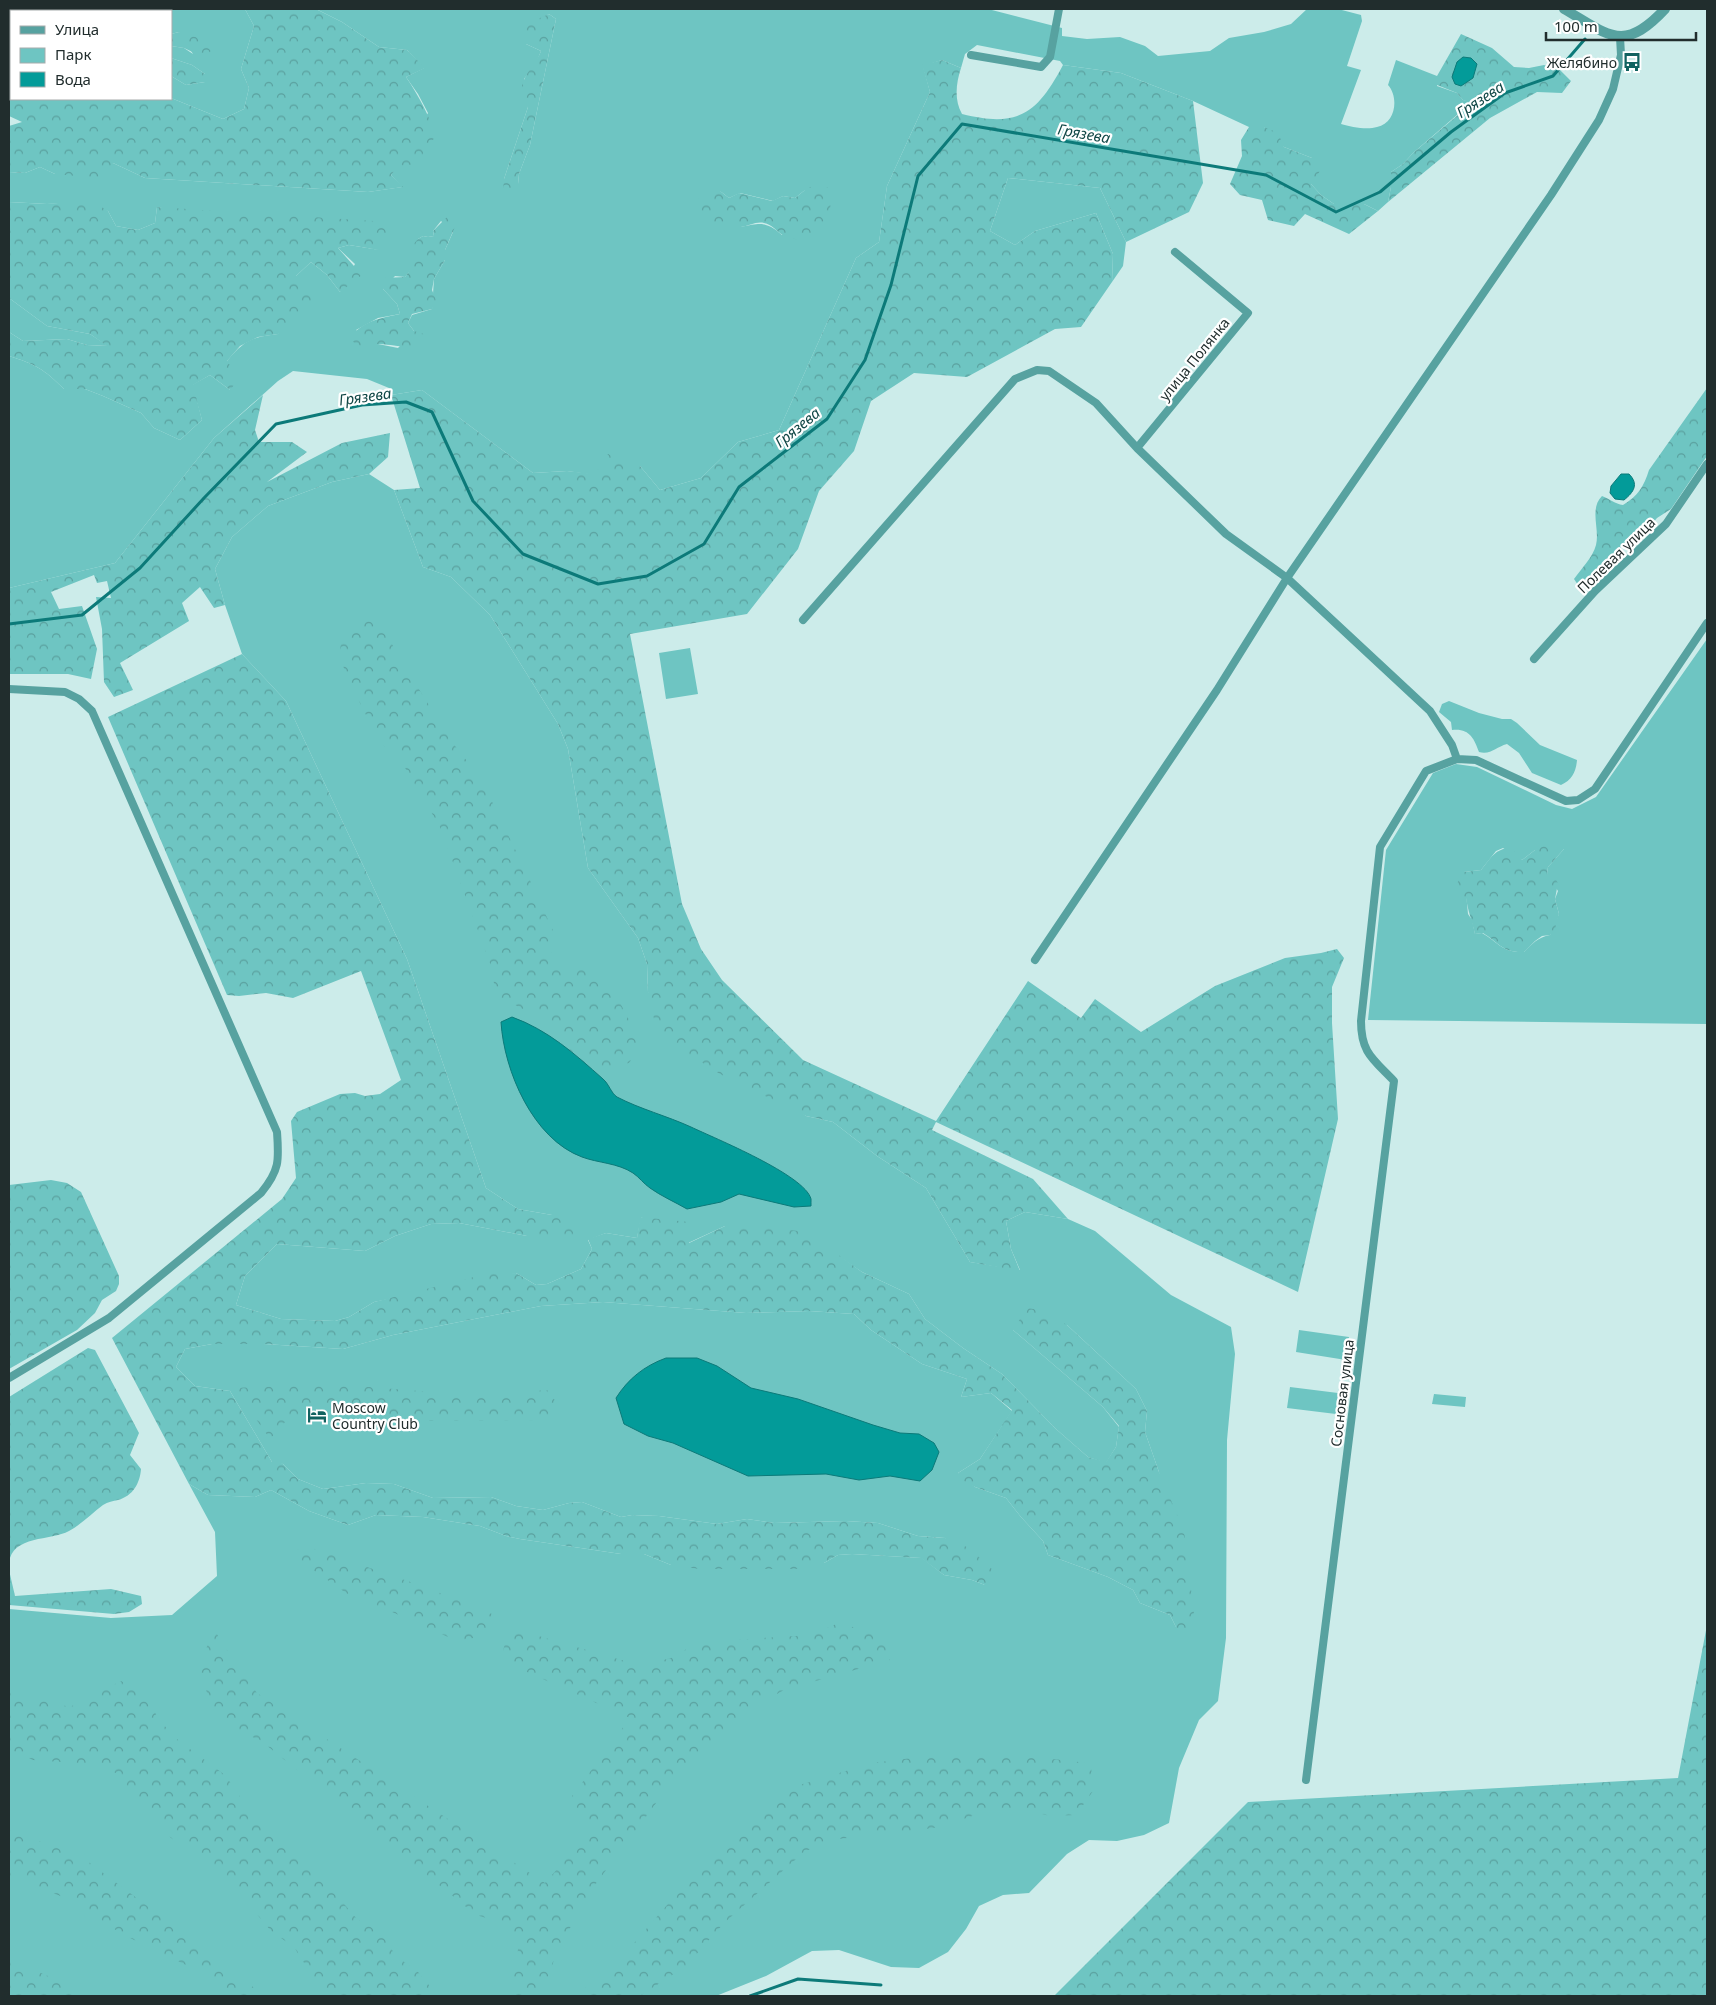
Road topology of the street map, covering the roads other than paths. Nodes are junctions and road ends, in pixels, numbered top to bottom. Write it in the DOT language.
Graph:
graph roads {
  1 [pos="1059,9"];
  2 [pos="1564,9"];
  3 [pos="1665,9"];
  4 [pos="1620,37"];
  5 [pos="971,56"];
  6 [pos="1175,252"];
  7 [pos="1137,448"];
  8 [pos="1707,464"];
  9 [pos="1288,578"];
  10 [pos="803,620"];
  11 [pos="1707,623"];
  12 [pos="1534,659"];
  13 [pos="9,689"];
  14 [pos="1457,759"];
  15 [pos="1035,960"];
  16 [pos="9,1378"];
  17 [pos="1306,1780"];
  1 -- 5 [label="street"];
  2 -- 4 [label="street"];
  3 -- 4 [label="street"];
  4 -- 9 [label="street"];
  6 -- 7 [label="street, улица Полянка"];
  7 -- 9 [label="street"];
  7 -- 10 [label="street"];
  8 -- 12 [label="street, Полевая улица"];
  9 -- 14 [label="street"];
  9 -- 15 [label="street"];
  11 -- 14 [label="street"];
  13 -- 16 [label="street"];
  14 -- 17 [label="street, Сосновая улица"];
}
